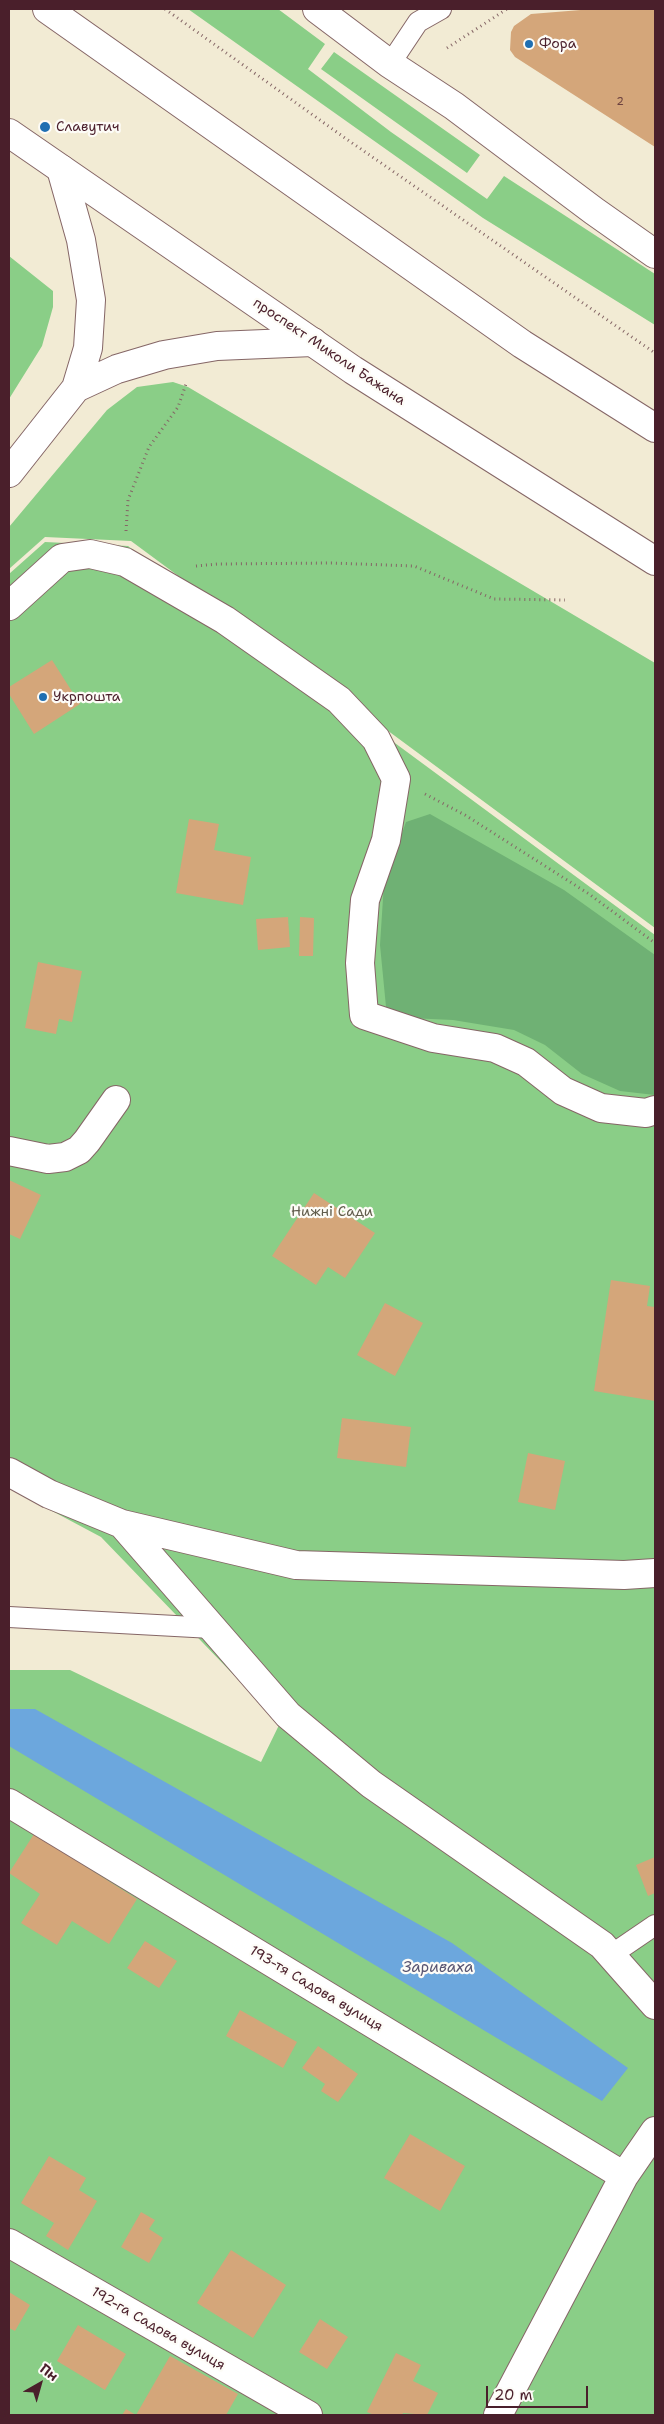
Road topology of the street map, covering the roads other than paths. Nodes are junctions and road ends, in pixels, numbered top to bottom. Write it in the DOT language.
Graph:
graph roads {
  1 [pos="47,9"];
  2 [pos="317,9"];
  3 [pos="441,9"];
  4 [pos="390,64"];
  5 [pos="9,133"];
  6 [pos="61,169"];
  7 [pos="655,254"];
  8 [pos="313,342"];
  9 [pos="76,388"];
  10 [pos="655,428"];
  11 [pos="9,473"];
  12 [pos="655,561"];
  13 [pos="9,606"];
  14 [pos="116,1100"];
  15 [pos="655,1110"];
  16 [pos="9,1151"];
  17 [pos="9,1472"];
  18 [pos="122,1524"];
  19 [pos="655,1573"];
  20 [pos="9,1617"];
  21 [pos="212,1628"];
  22 [pos="9,1802"];
  23 [pos="655,1925"];
  24 [pos="612,1955"];
  25 [pos="655,2005"];
  26 [pos="655,2131"];
  27 [pos="624,2176"];
  28 [pos="9,2242"];
  29 [pos="308,2415"];
  30 [pos="498,2415"];
  1 -- 10 [label="main road"];
  2 -- 4 [label="main road"];
  3 -- 4 [label="lane"];
  4 -- 7 [label="main road"];
  5 -- 6 [label="main road, проспект Миколи Бажана"];
  6 -- 8 [label="main road, проспект Миколи Бажана"];
  6 -- 9 [label="main road"];
  8 -- 9 [label="main road"];
  8 -- 12 [label="main road, проспект Миколи Бажана"];
  9 -- 11 [label="main road"];
  13 -- 15 [label="main road"];
  14 -- 16 [label="main road"];
  17 -- 18 [label="main road"];
  18 -- 19 [label="main road"];
  18 -- 21 [label="main road"];
  20 -- 21 [label="lane"];
  21 -- 24 [label="main road"];
  22 -- 27 [label="main road, 193-тя Садова вулиця"];
  23 -- 24 [label="lane"];
  24 -- 25 [label="main road"];
  26 -- 27 [label="main road"];
  27 -- 30 [label="main road"];
  28 -- 29 [label="main road, 192-га Садова вулиця"];
}
